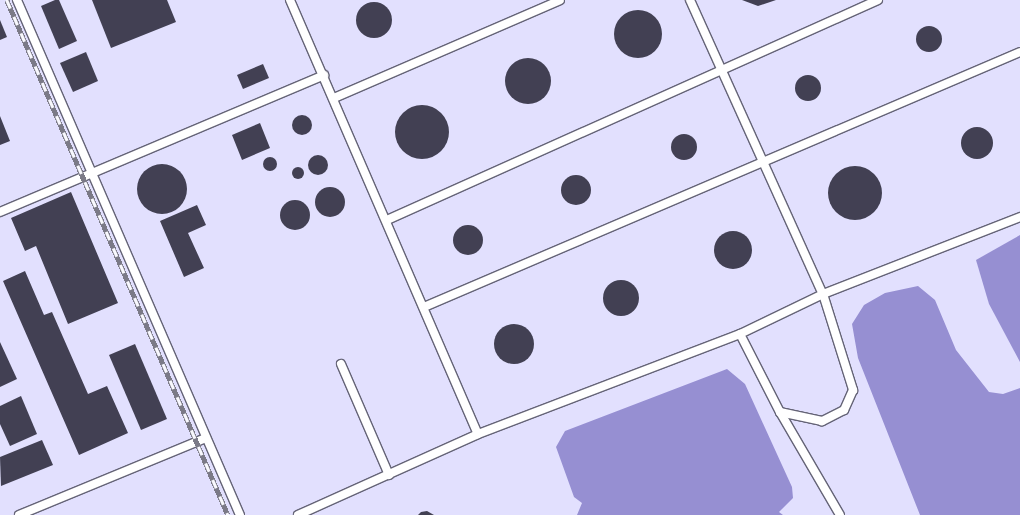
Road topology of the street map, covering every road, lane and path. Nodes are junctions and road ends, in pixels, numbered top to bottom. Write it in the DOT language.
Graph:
graph roads {
  1 [pos="17,0"];
  2 [pos="290,0"];
  3 [pos="560,0"];
  4 [pos="690,0"];
  5 [pos="878,0"];
  6 [pos="1020,52"];
  7 [pos="721,68"];
  8 [pos="324,75"];
  9 [pos="334,98"];
  10 [pos="762,160"];
  11 [pos="94,174"];
  12 [pos="0,212"];
  13 [pos="1020,217"];
  14 [pos="387,220"];
  15 [pos="823,294"];
  16 [pos="424,307"];
  17 [pos="740,334"];
  18 [pos="341,364"];
  19 [pos="780,412"];
  20 [pos="478,434"];
  21 [pos="206,438"];
  22 [pos="390,475"];
  23 [pos="19,515"];
  24 [pos="240,515"];
  25 [pos="298,515"];
  26 [pos="840,515"];
  1 -- 11 [label="lane"];
  2 -- 8 [label="lane"];
  3 -- 9 [label="lane"];
  4 -- 7 [label="lane"];
  5 -- 7 [label="lane"];
  6 -- 10 [label="lane"];
  7 -- 10 [label="lane"];
  7 -- 14 [label="lane"];
  8 -- 9 [label="lane"];
  8 -- 11 [label="lane"];
  9 -- 14 [label="lane"];
  10 -- 15 [label="lane"];
  10 -- 16 [label="lane"];
  11 -- 12 [label="lane"];
  11 -- 21 [label="lane"];
  13 -- 15 [label="lane"];
  14 -- 16 [label="lane"];
  15 -- 17 [label="lane"];
  15 -- 19 [label="lane"];
  16 -- 20 [label="lane"];
  17 -- 19 [label="lane"];
  17 -- 20 [label="lane"];
  18 -- 22 [label="lane"];
  19 -- 26 [label="lane"];
  20 -- 22 [label="lane"];
  21 -- 23 [label="lane"];
  21 -- 24 [label="lane"];
  22 -- 25 [label="lane"];
}
